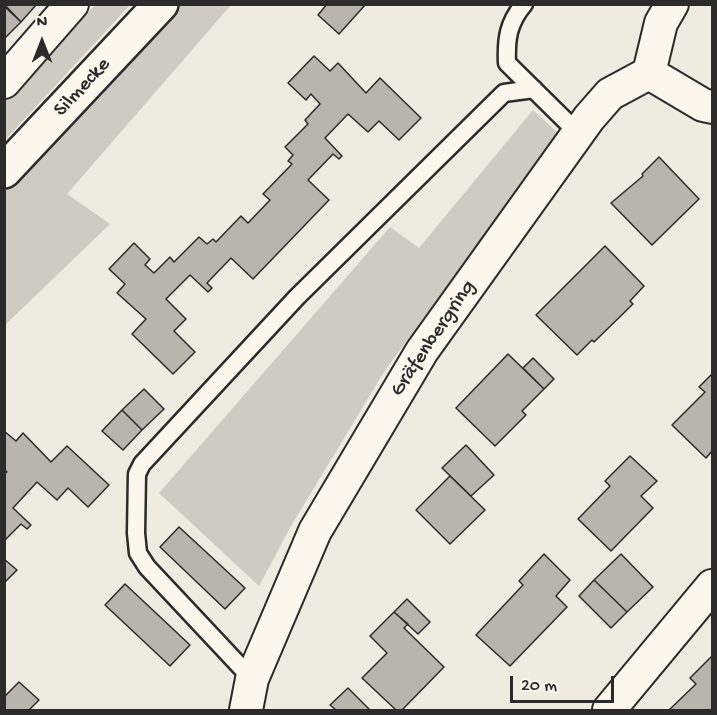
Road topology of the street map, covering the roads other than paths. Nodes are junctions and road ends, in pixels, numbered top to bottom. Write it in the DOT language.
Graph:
graph roads {
  1 [pos="72,4"];
  2 [pos="161,4"];
  3 [pos="524,4"];
  4 [pos="672,4"];
  5 [pos="649,73"];
  6 [pos="4,82"];
  7 [pos="534,89"];
  8 [pos="712,107"];
  9 [pos="578,133"];
  10 [pos="4,171"];
  11 [pos="712,585"];
  12 [pos="252,679"];
  13 [pos="246,711"];
  14 [pos="609,711"];
  1 -- 6 [label="street"];
  2 -- 10 [label="main road, Silmecke"];
  3 -- 7 [label="lane"];
  4 -- 5 [label="street"];
  5 -- 8 [label="street"];
  5 -- 9 [label="street, Gräfenbergring"];
  7 -- 9 [label="lane"];
  7 -- 12 [label="lane"];
  9 -- 12 [label="street, Gräfenbergring"];
  11 -- 14 [label="street"];
  12 -- 13 [label="street, Gräfenbergring"];
}
